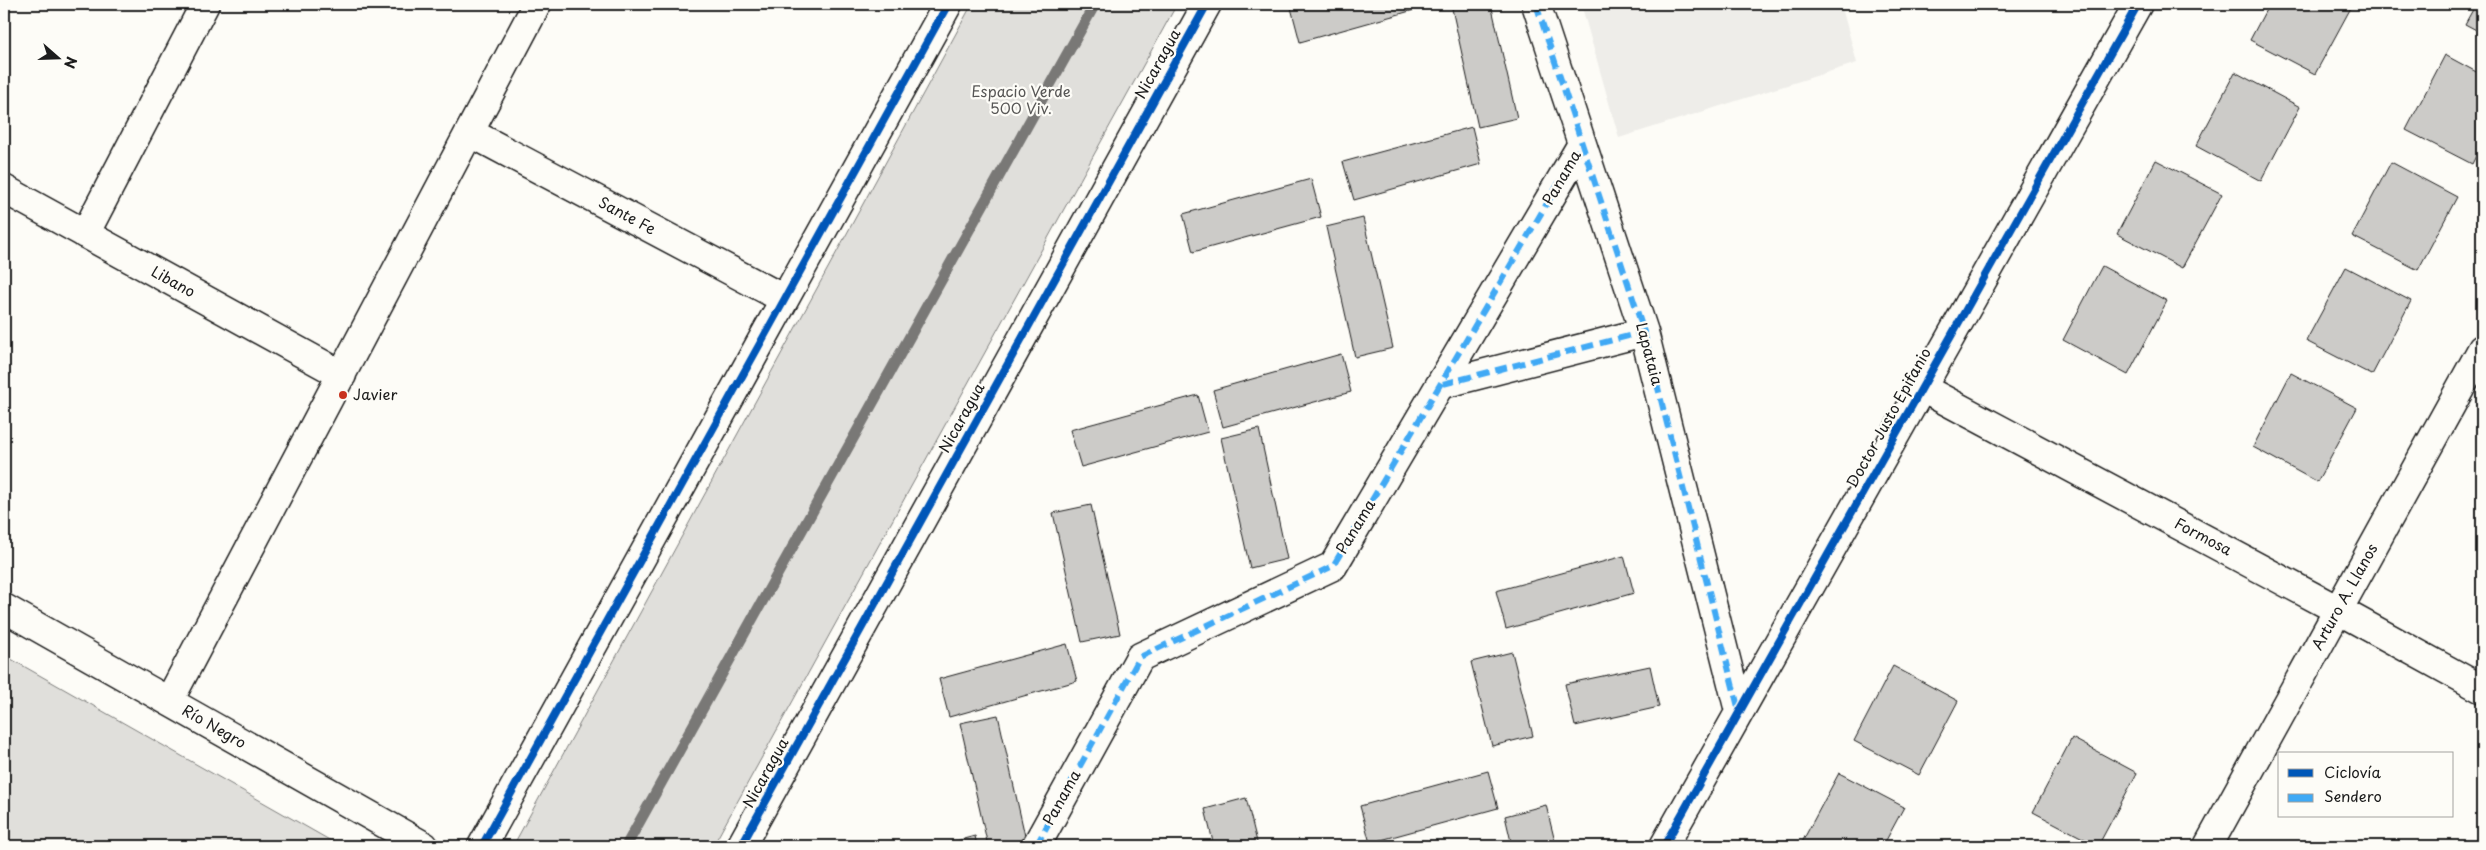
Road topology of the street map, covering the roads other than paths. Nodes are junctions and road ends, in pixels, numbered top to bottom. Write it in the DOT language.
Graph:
graph roads {
  1 [pos="205,4"];
  2 [pos="537,4"];
  3 [pos="948,4"];
  4 [pos="1207,4"];
  5 [pos="1536,4"];
  6 [pos="2138,4"];
  7 [pos="471,133"];
  8 [pos="1582,144"];
  9 [pos="4,189"];
  10 [pos="85,234"];
  11 [pos="784,299"];
  12 [pos="1644,332"];
  13 [pos="2482,348"];
  14 [pos="342,375"];
  15 [pos="1443,384"];
  16 [pos="1922,388"];
  17 [pos="4,608"];
  18 [pos="2338,610"];
  19 [pos="2482,689"];
  20 [pos="169,701"];
  21 [pos="1739,711"];
  22 [pos="424,846"];
  23 [pos="482,846"];
  24 [pos="741,846"];
  25 [pos="1036,846"];
  26 [pos="1664,846"];
  27 [pos="2208,846"];
  1 -- 10 [label="street"];
  2 -- 7 [label="street"];
  3 -- 11 [label="street"];
  4 -- 24 [label="street, Nicaragua"];
  5 -- 8 [label="street, Lapataia"];
  6 -- 16 [label="street, Doctor Justo Epifanio"];
  7 -- 11 [label="street, Sante Fe"];
  7 -- 14 [label="street"];
  8 -- 12 [label="street, Lapataia"];
  8 -- 15 [label="street, Panama"];
  9 -- 10 [label="street, Libano"];
  10 -- 14 [label="street, Libano"];
  11 -- 23 [label="street"];
  12 -- 15 [label="street"];
  12 -- 21 [label="street, Lapataia"];
  13 -- 18 [label="street, Arturo A. Llanos"];
  14 -- 20 [label="street"];
  15 -- 25 [label="street, Panama"];
  16 -- 18 [label="street, Formosa"];
  16 -- 21 [label="street, Doctor Justo Epifanio"];
  17 -- 20 [label="street, Río Negro"];
  18 -- 19 [label="street, Formosa"];
  18 -- 27 [label="street, Arturo A. Llanos"];
  20 -- 22 [label="street, Río Negro"];
  21 -- 26 [label="street, Doctor Justo Epifanio"];
}
